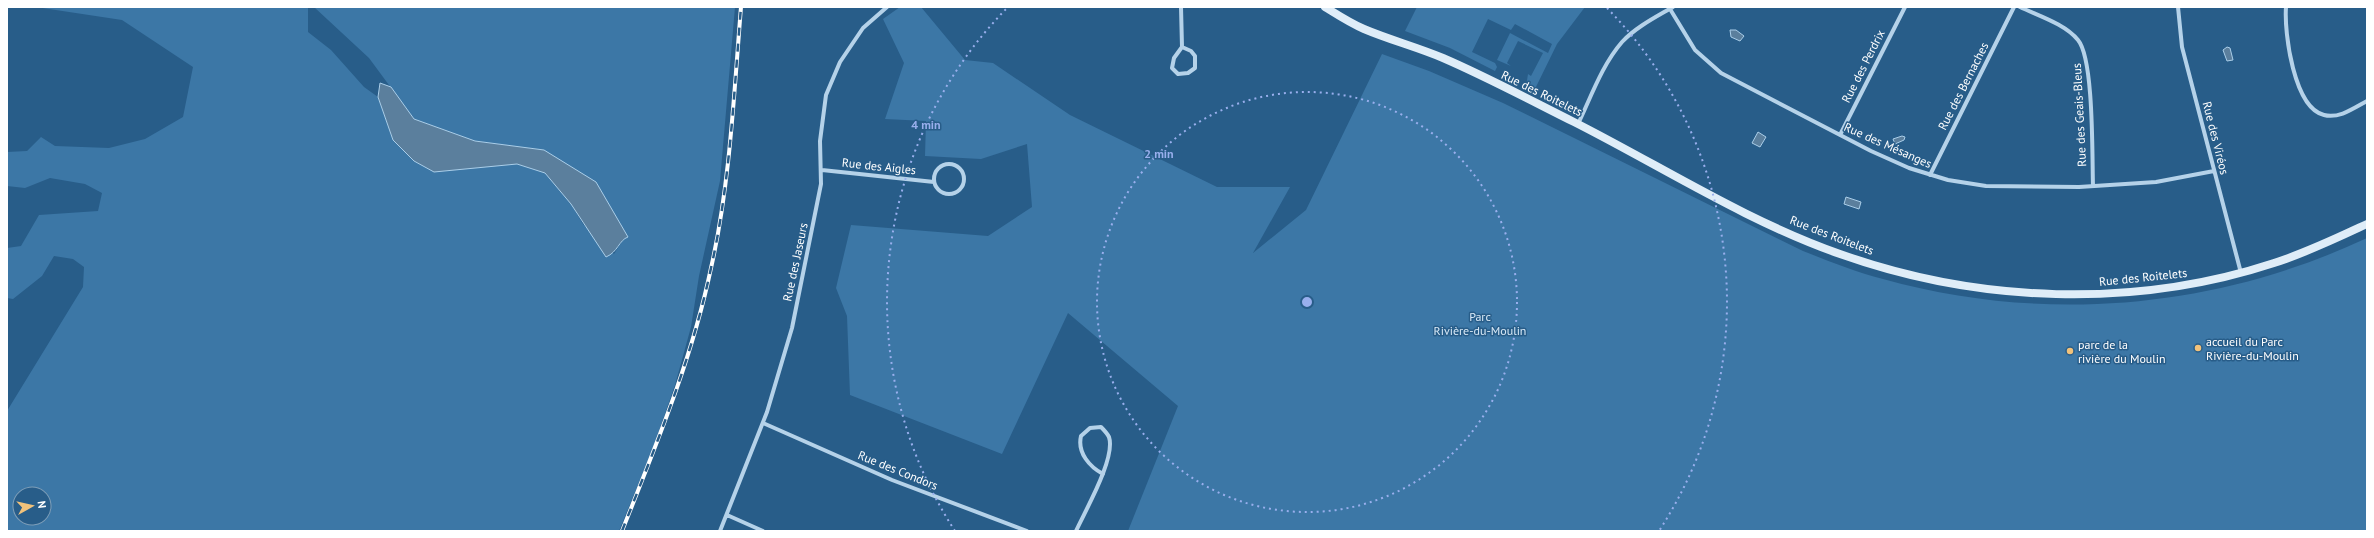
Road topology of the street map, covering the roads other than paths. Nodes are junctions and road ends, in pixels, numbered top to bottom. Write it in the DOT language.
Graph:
graph roads {
  1 [pos="887,7"];
  2 [pos="1181,7"];
  3 [pos="1325,7"];
  4 [pos="1905,7"];
  5 [pos="2014,7"];
  6 [pos="2020,7"];
  7 [pos="2178,7"];
  8 [pos="2286,7"];
  9 [pos="1672,8"];
  10 [pos="1182,48"];
  11 [pos="2367,101"];
  12 [pos="1577,124"];
  13 [pos="1840,135"];
  14 [pos="822,170"];
  15 [pos="2214,171"];
  16 [pos="1930,175"];
  17 [pos="934,182"];
  18 [pos="2093,186"];
  19 [pos="2367,224"];
  20 [pos="2241,273"];
  21 [pos="763,423"];
  22 [pos="1103,474"];
  23 [pos="727,515"];
  24 [pos="720,531"];
  25 [pos="763,531"];
  26 [pos="1027,531"];
  27 [pos="1076,531"];
  1 -- 14 [label="street, Rue des Jaseurs"];
  2 -- 10 [label="street"];
  3 -- 12 [label="street, Rue des Roitelets"];
  4 -- 13 [label="street, Rue des Perdrix"];
  5 -- 16 [label="street, Rue des Bernaches"];
  6 -- 18 [label="street, Rue des Geais-Bleus"];
  7 -- 15 [label="street, Rue des Viréos"];
  8 -- 11 [label="street"];
  9 -- 12 [label="street"];
  9 -- 13 [label="street, Rue des Mésanges"];
  10 -- 10 [label="street"];
  12 -- 20 [label="street, Rue des Roitelets"];
  13 -- 16 [label="street, Rue des Mésanges"];
  14 -- 17 [label="street, Rue des Aigles"];
  14 -- 21 [label="street, Rue des Jaseurs"];
  15 -- 18 [label="street, Rue des Mésanges"];
  15 -- 20 [label="street, Rue des Viréos"];
  16 -- 18 [label="street, Rue des Mésanges"];
  17 -- 17 [label="street"];
  19 -- 20 [label="street, Rue des Roitelets"];
  21 -- 23 [label="street, Rue des Jaseurs"];
  21 -- 26 [label="street, Rue des Condors"];
  22 -- 22 [label="street"];
  22 -- 27 [label="street"];
  23 -- 24 [label="street, Rue des Jaseurs"];
  23 -- 25 [label="street"];
}
